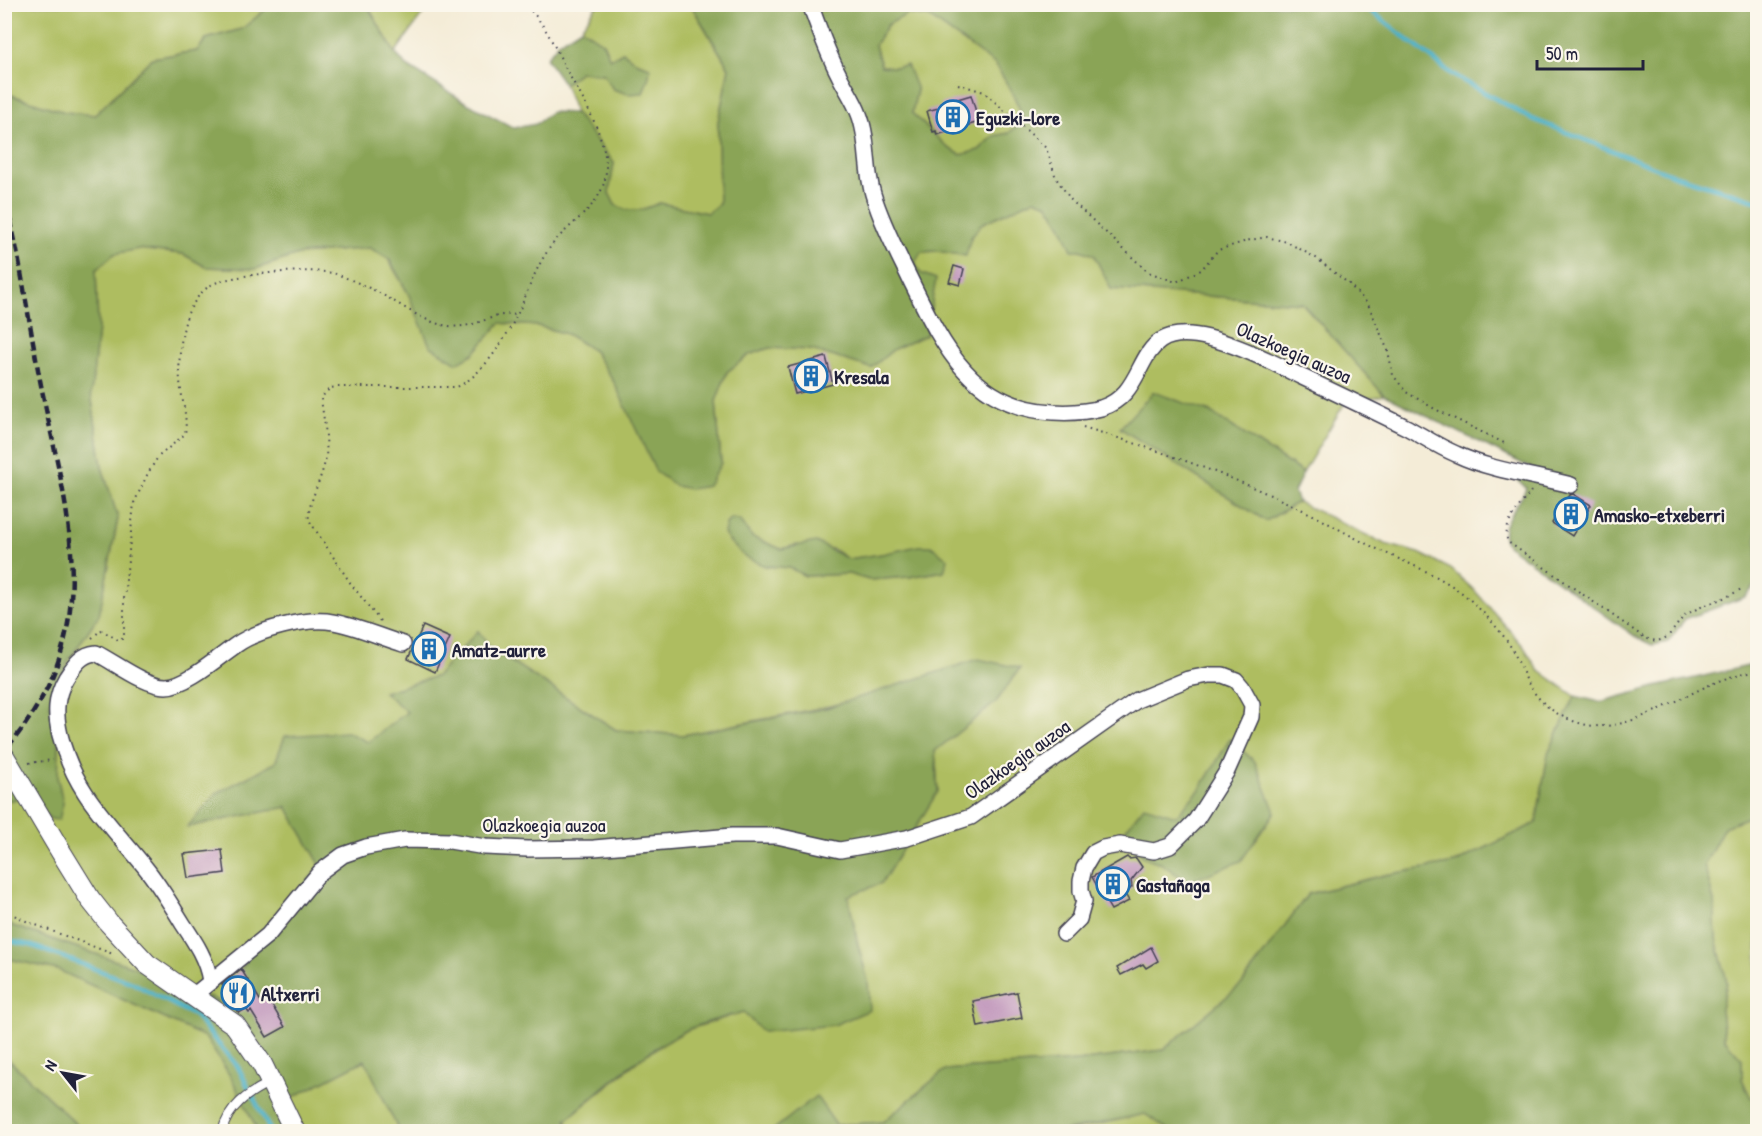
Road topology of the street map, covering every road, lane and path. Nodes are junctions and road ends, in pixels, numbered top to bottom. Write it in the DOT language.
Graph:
graph roads {
  1 [pos="523,4"];
  2 [pos="810,4"];
  3 [pos="958,84"];
  4 [pos="518,315"];
  5 [pos="1075,425"];
  6 [pos="1504,443"];
  7 [pos="1534,476"];
  8 [pos="1571,485"];
  9 [pos="1741,589"];
  10 [pos="384,638"];
  11 [pos="403,644"];
  12 [pos="79,661"];
  13 [pos="1758,670"];
  14 [pos="62,744"];
  15 [pos="4,756"];
  16 [pos="18,779"];
  17 [pos="4,910"];
  18 [pos="1064,934"];
  19 [pos="114,954"];
  20 [pos="210,981"];
  21 [pos="193,996"];
  22 [pos="266,1085"];
  23 [pos="222,1131"];
  24 [pos="295,1131"];
  1 -- 4 [label="path"];
  2 -- 7 [label="street, Olazkoegia auzoa"];
  3 -- 6 [label="path"];
  4 -- 10 [label="path"];
  4 -- 12 [label="path"];
  5 -- 13 [label="path"];
  7 -- 8 [label="street, Olazkoegia auzoa"];
  7 -- 9 [label="path"];
  10 -- 11 [label="street"];
  10 -- 12 [label="street"];
  12 -- 14 [label="street"];
  14 -- 16 [label="path"];
  14 -- 20 [label="street"];
  15 -- 16 [label="street"];
  16 -- 21 [label="street"];
  17 -- 19 [label="path"];
  18 -- 20 [label="street, Olazkoegia auzoa"];
  20 -- 21 [label="street, Olazkoegia auzoa"];
  21 -- 22 [label="street"];
  22 -- 23 [label="lane"];
  22 -- 24 [label="street"];
}
